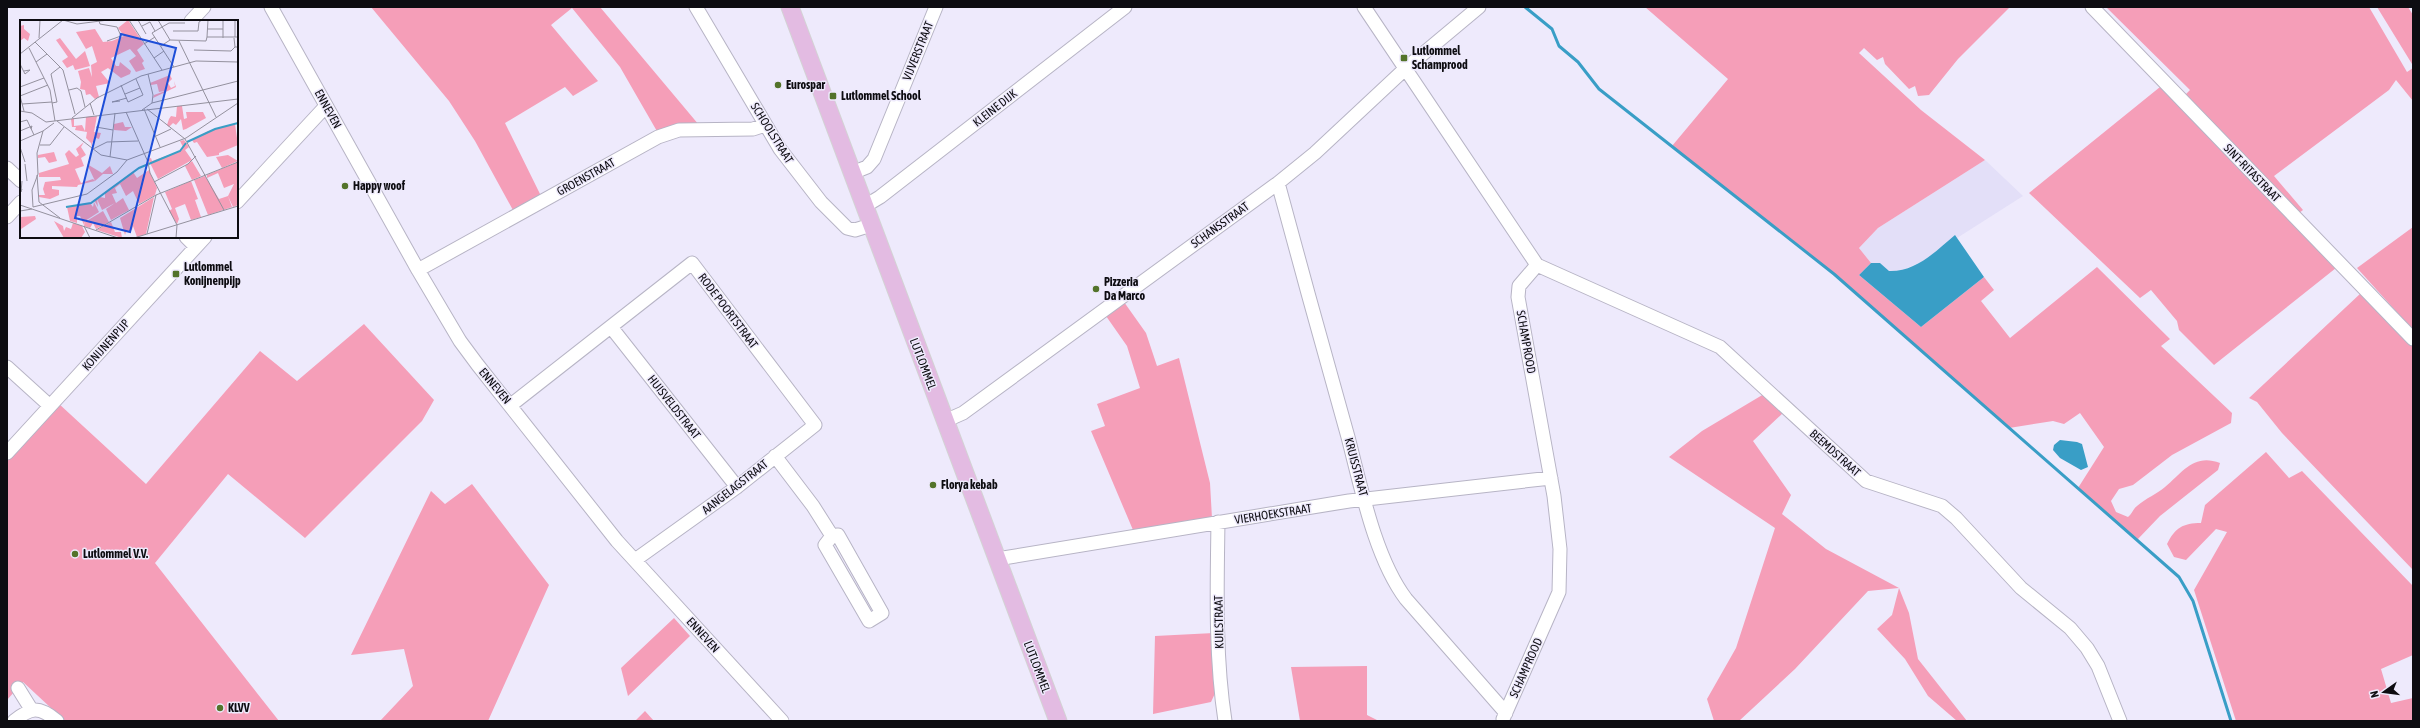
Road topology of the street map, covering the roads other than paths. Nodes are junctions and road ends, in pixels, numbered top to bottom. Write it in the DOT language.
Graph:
graph roads {
  1 [pos="204,7"];
  2 [pos="271,7"];
  3 [pos="696,7"];
  4 [pos="790,7"];
  5 [pos="936,7"];
  6 [pos="1125,7"];
  7 [pos="1364,7"];
  8 [pos="1479,7"];
  9 [pos="2092,7"];
  10 [pos="192,20"];
  11 [pos="1406,68"];
  12 [pos="326,106"];
  13 [pos="765,125"];
  14 [pos="7,168"];
  15 [pos="852,173"];
  16 [pos="20,180"];
  17 [pos="1278,183"];
  18 [pos="238,201"];
  19 [pos="20,203"];
  20 [pos="864,206"];
  21 [pos="7,217"];
  22 [pos="871,225"];
  23 [pos="189,238"];
  24 [pos="201,242"];
  25 [pos="1537,265"];
  26 [pos="418,270"];
  27 [pos="611,326"];
  28 [pos="2413,338"];
  29 [pos="7,367"];
  30 [pos="511,405"];
  31 [pos="50,406"];
  32 [pos="945,421"];
  33 [pos="7,453"];
  34 [pos="775,456"];
  35 [pos="1551,478"];
  36 [pos="737,487"];
  37 [pos="1365,500"];
  38 [pos="1218,522"];
  39 [pos="832,536"];
  40 [pos="997,558"];
  41 [pos="635,560"];
  42 [pos="18,688"];
  43 [pos="30,709"];
  44 [pos="1504,717"];
  45 [pos="14,721"];
  46 [pos="57,721"];
  47 [pos="782,721"];
  48 [pos="1058,721"];
  49 [pos="1225,721"];
  50 [pos="2120,721"];
  1 -- 10 [label="street"];
  2 -- 12 [label="street, ENNEVEN"];
  3 -- 13 [label="street, SCHOOLSTRAAT"];
  4 -- 15 [label="main road, LUTLOMMEL"];
  5 -- 15 [label="street, VIJVERSTRAAT"];
  6 -- 20 [label="street, KLEINE DIJK"];
  7 -- 11 [label="street"];
  8 -- 11 [label="street, SCHANSSTRAAT"];
  9 -- 28 [label="street, SINT-RITASTRAAT"];
  11 -- 17 [label="street, SCHANSSTRAAT"];
  11 -- 25 [label="street"];
  12 -- 18 [label="street"];
  12 -- 26 [label="street, ENNEVEN"];
  13 -- 22 [label="street, SCHOOLSTRAAT"];
  13 -- 26 [label="street, GROENSTRAAT"];
  14 -- 16 [label="street"];
  15 -- 20 [label="main road, LUTLOMMEL"];
  17 -- 32 [label="street, SCHANSSTRAAT"];
  17 -- 37 [label="street, KRUISSTRAAT"];
  19 -- 21 [label="street"];
  20 -- 22 [label="main road, LUTLOMMEL"];
  22 -- 32 [label="main road, LUTLOMMEL"];
  23 -- 24 [label="street"];
  24 -- 31 [label="street, KONIJNENPIJP"];
  25 -- 35 [label="street, SCHAMPROOD"];
  25 -- 50 [label="street, BEEMDSTRAAT"];
  26 -- 30 [label="street, ENNEVEN"];
  27 -- 30 [label="street, RODE POORTSTRAAT"];
  27 -- 34 [label="street, RODE POORTSTRAAT"];
  27 -- 36 [label="street, HUISVELDSTRAAT"];
  29 -- 31 [label="street"];
  30 -- 41 [label="street, ENNEVEN"];
  31 -- 33 [label="street, KONIJNENPIJP"];
  32 -- 40 [label="main road, LUTLOMMEL"];
  34 -- 36 [label="street, AANGELAGSTRAAT"];
  34 -- 39 [label="street, AANGELAGSTRAAT"];
  35 -- 37 [label="street, VIERHOEKSTRAAT"];
  35 -- 44 [label="street, SCHAMPROOD"];
  36 -- 41 [label="street, AANGELAGSTRAAT"];
  37 -- 38 [label="street, VIERHOEKSTRAAT"];
  37 -- 44 [label="street, KRUISSTRAAT"];
  38 -- 40 [label="street, VIERHOEKSTRAAT"];
  38 -- 49 [label="street, KUILSTRAAT"];
  39 -- 39 [label="street, AANGELAGSTRAAT"];
  40 -- 48 [label="main road, LUTLOMMEL"];
  41 -- 47 [label="street, ENNEVEN"];
  42 -- 43 [label="street"];
  43 -- 45 [label="street"];
  43 -- 46 [label="street"];
}
